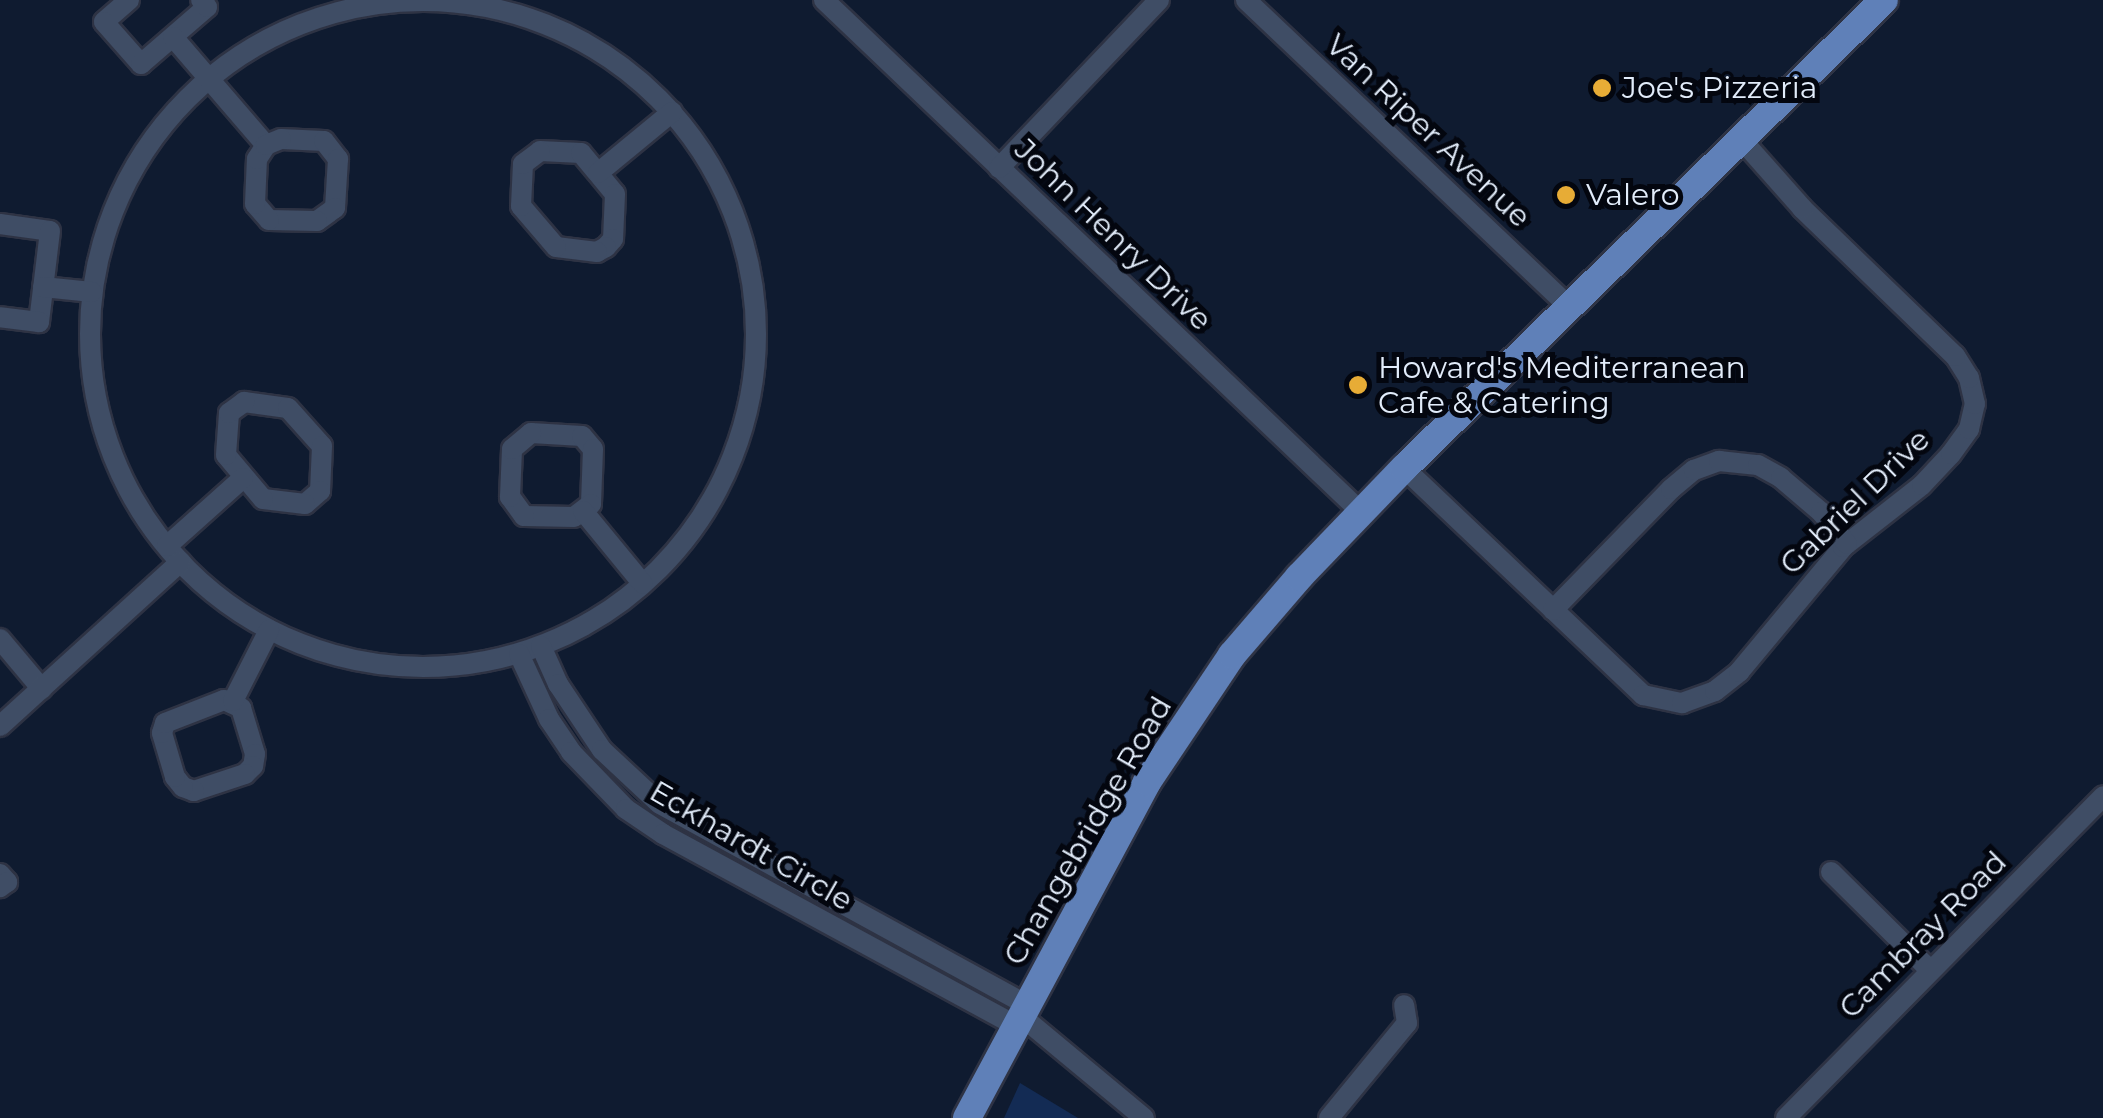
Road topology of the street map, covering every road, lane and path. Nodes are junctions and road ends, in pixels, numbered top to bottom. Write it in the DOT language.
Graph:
graph roads {
  1 [pos="129,0"];
  2 [pos="201,0"];
  3 [pos="824,0"];
  4 [pos="1159,0"];
  5 [pos="1246,0"];
  6 [pos="1884,0"];
  7 [pos="173,37"];
  8 [pos="209,77"];
  9 [pos="672,112"];
  10 [pos="1740,138"];
  11 [pos="266,145"];
  12 [pos="1000,168"];
  13 [pos="598,174"];
  14 [pos="0,224"];
  15 [pos="43,287"];
  16 [pos="92,292"];
  17 [pos="1568,306"];
  18 [pos="0,317"];
  19 [pos="1404,468"];
  20 [pos="244,478"];
  21 [pos="583,510"];
  22 [pos="1361,512"];
  23 [pos="1846,544"];
  24 [pos="174,554"];
  25 [pos="643,584"];
  26 [pos="1553,610"];
  27 [pos="269,630"];
  28 [pos="0,638"];
  29 [pos="541,646"];
  30 [pos="519,654"];
  31 [pos="42,690"];
  32 [pos="233,701"];
  33 [pos="0,726"];
  34 [pos="2103,796"];
  35 [pos="1831,872"];
  36 [pos="0,874"];
  37 [pos="0,887"];
  38 [pos="1930,970"];
  39 [pos="1404,1004"];
  40 [pos="1021,1015"];
  41 [pos="967,1118"];
  42 [pos="1144,1118"];
  43 [pos="1329,1118"];
  44 [pos="1786,1118"];
  1 -- 7 [label="street"];
  2 -- 7 [label="street"];
  3 -- 12 [label="street, John Henry Drive"];
  4 -- 12 [label="street"];
  5 -- 17 [label="street, Van Riper Avenue"];
  6 -- 10 [label="main road, Changebridge Road"];
  7 -- 8 [label="street"];
  8 -- 9 [label="street"];
  8 -- 11 [label="street"];
  8 -- 16 [label="street"];
  9 -- 13 [label="street"];
  9 -- 25 [label="street"];
  10 -- 17 [label="main road, Changebridge Road"];
  10 -- 23 [label="street, Gabriel Drive"];
  11 -- 11 [label="street"];
  12 -- 22 [label="street, John Henry Drive"];
  13 -- 13 [label="street"];
  14 -- 15 [label="street"];
  15 -- 16 [label="street"];
  15 -- 18 [label="street"];
  16 -- 24 [label="street"];
  17 -- 19 [label="main road, Changebridge Road"];
  19 -- 22 [label="main road, Changebridge Road"];
  19 -- 26 [label="street, Gabriel Drive"];
  20 -- 20 [label="street"];
  20 -- 24 [label="street"];
  21 -- 21 [label="street"];
  21 -- 25 [label="street"];
  22 -- 40 [label="main road, Changebridge Road"];
  23 -- 26 [label="street"];
  23 -- 26 [label="street, Gabriel Drive"];
  24 -- 27 [label="street"];
  24 -- 31 [label="street"];
  25 -- 29 [label="street"];
  27 -- 30 [label="street"];
  27 -- 32 [label="street"];
  28 -- 31 [label="street"];
  29 -- 30 [label="street"];
  29 -- 40 [label="street, Eckhardt Circle"];
  30 -- 40 [label="street, Eckhardt Circle"];
  31 -- 33 [label="street"];
  32 -- 32 [label="street"];
  34 -- 38 [label="street, Cambray Road"];
  35 -- 38 [label="street"];
  36 -- 37 [label="street"];
  38 -- 44 [label="street, Cambray Road"];
  39 -- 43 [label="street"];
  40 -- 41 [label="main road, Changebridge Road"];
  40 -- 42 [label="street"];
}
